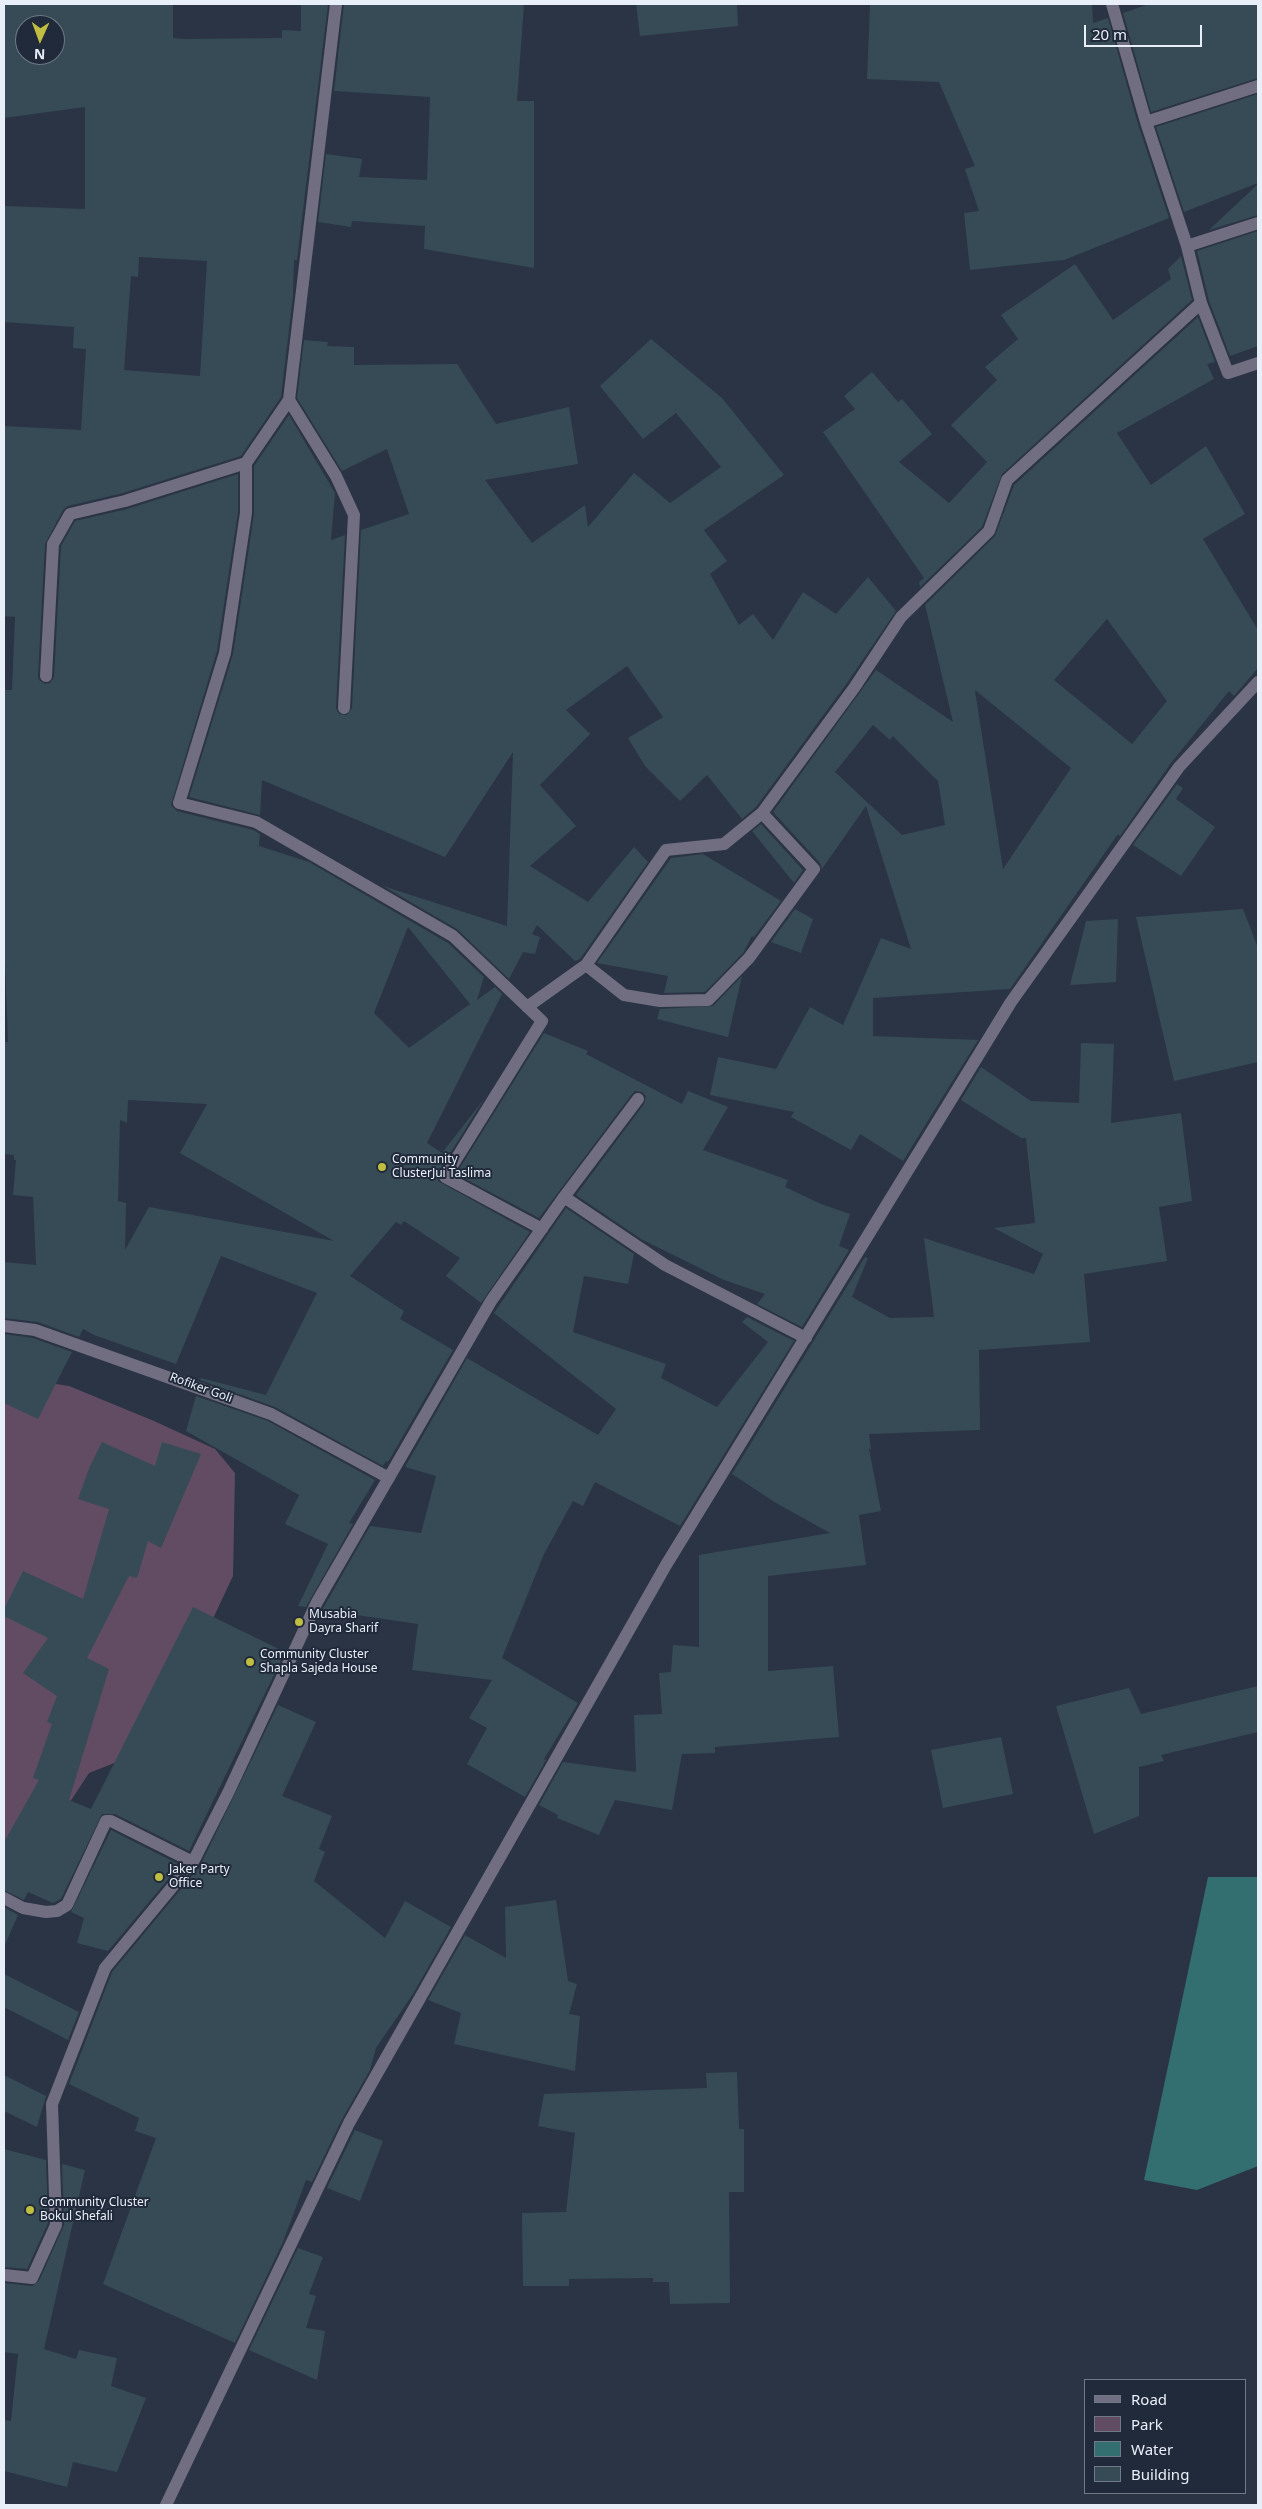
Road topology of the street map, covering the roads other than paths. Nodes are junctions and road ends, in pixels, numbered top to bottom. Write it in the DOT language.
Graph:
graph roads {
  1 [pos="336,4"];
  2 [pos="1112,4"];
  3 [pos="1258,86"];
  4 [pos="1146,122"];
  5 [pos="1258,222"];
  6 [pos="1187,246"];
  7 [pos="1201,303"];
  8 [pos="1258,363"];
  9 [pos="289,400"];
  10 [pos="246,463"];
  11 [pos="46,676"];
  12 [pos="1258,682"];
  13 [pos="344,708"];
  14 [pos="762,813"];
  15 [pos="586,965"];
  16 [pos="527,1007"];
  17 [pos="638,1099"];
  18 [pos="564,1197"];
  19 [pos="542,1229"];
  20 [pos="4,1326"];
  21 [pos="806,1338"];
  22 [pos="389,1478"];
  23 [pos="193,1862"];
  24 [pos="4,1898"];
  25 [pos="4,2276"];
  26 [pos="166,2505"];
  1 -- 9 [label="street"];
  2 -- 4 [label="street"];
  3 -- 4 [label="street"];
  4 -- 6 [label="street"];
  5 -- 6 [label="street"];
  6 -- 7 [label="street"];
  7 -- 8 [label="street"];
  7 -- 14 [label="street"];
  9 -- 10 [label="street"];
  9 -- 13 [label="street"];
  10 -- 11 [label="street"];
  10 -- 16 [label="street"];
  12 -- 21 [label="street"];
  14 -- 15 [label="street"];
  14 -- 15 [label="street"];
  15 -- 16 [label="street"];
  16 -- 19 [label="street"];
  17 -- 18 [label="street"];
  18 -- 19 [label="street"];
  18 -- 21 [label="street"];
  19 -- 22 [label="street"];
  20 -- 22 [label="street, Rofiker Goli"];
  21 -- 26 [label="street"];
  22 -- 23 [label="street"];
  23 -- 24 [label="street"];
  23 -- 25 [label="street"];
}
